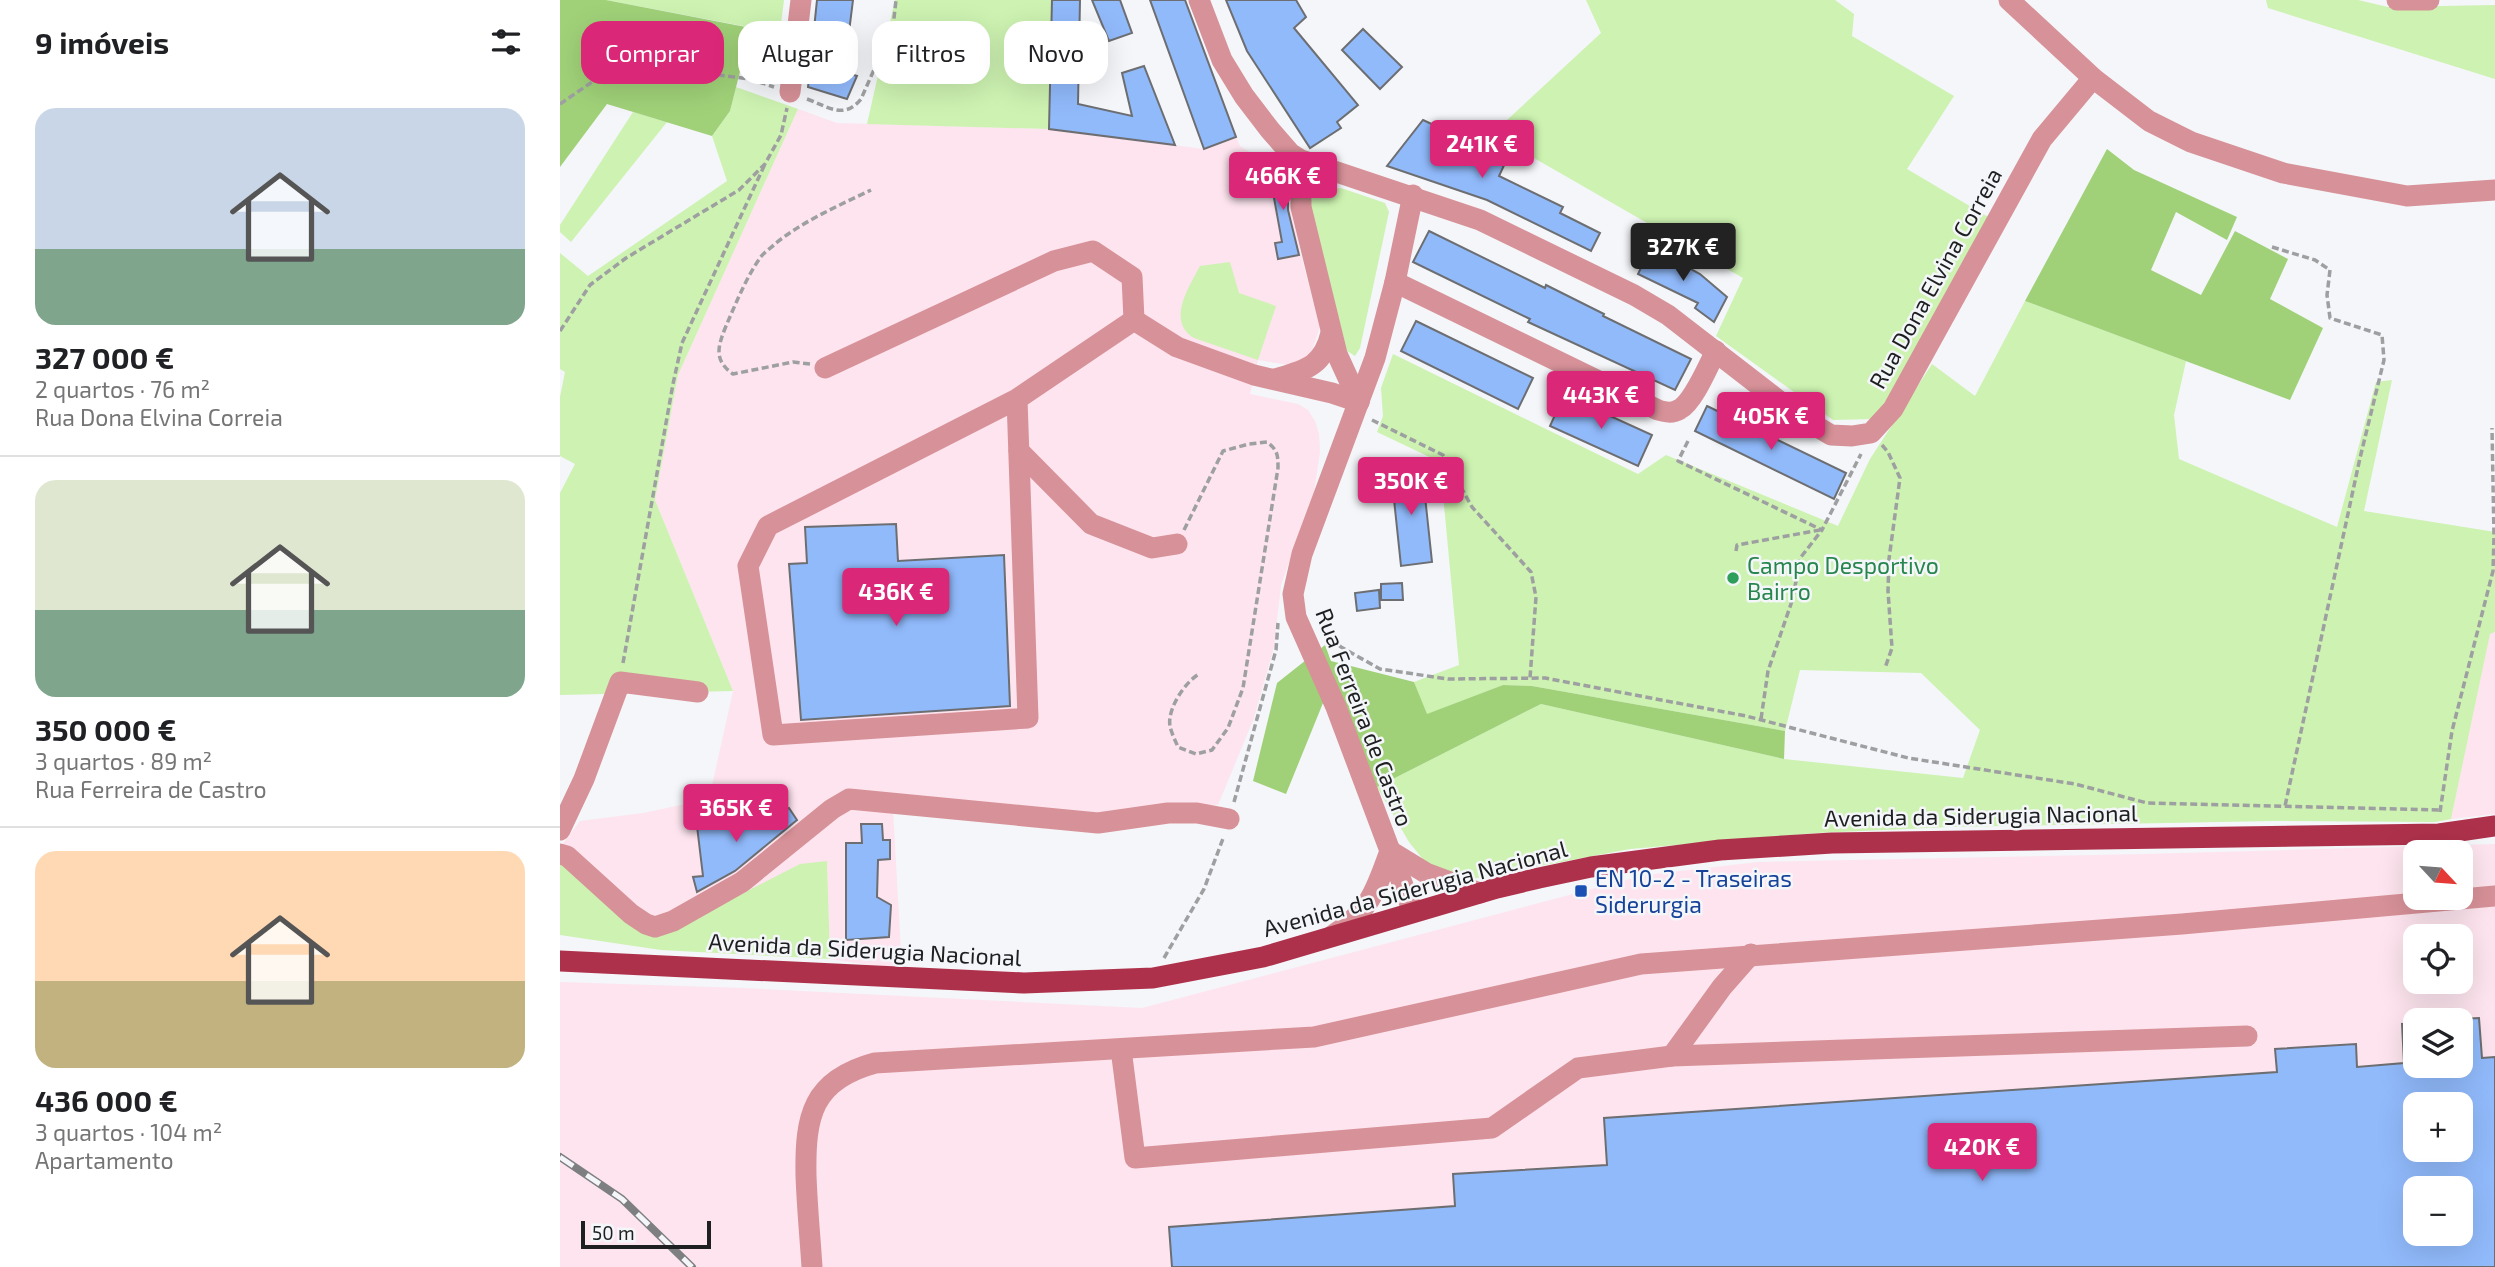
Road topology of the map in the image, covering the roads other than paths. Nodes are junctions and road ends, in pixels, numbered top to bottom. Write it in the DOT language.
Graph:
graph roads {
  1 [pos="801,0"];
  2 [pos="1199,0"];
  3 [pos="2009,0"];
  4 [pos="2397,0"];
  5 [pos="2429,0"];
  6 [pos="2093,78"];
  7 [pos="790,92"];
  8 [pos="1312,165"];
  9 [pos="2495,190"];
  10 [pos="1413,195"];
  11 [pos="1395,282"];
  12 [pos="1134,320"];
  13 [pos="1332,333"];
  14 [pos="1716,351"];
  15 [pos="1375,358"];
  16 [pos="1340,361"];
  17 [pos="825,368"];
  18 [pos="1264,378"];
  19 [pos="1017,399"];
  20 [pos="1359,402"];
  21 [pos="1019,451"];
  22 [pos="1177,544"];
  23 [pos="698,692"];
  24 [pos="1229,819"];
  25 [pos="2495,826"];
  26 [pos="560,830"];
  27 [pos="1390,851"];
  28 [pos="560,854"];
  29 [pos="1480,893"];
  30 [pos="2495,896"];
  31 [pos="1413,912"];
  32 [pos="1331,937"];
  33 [pos="1751,954"];
  34 [pos="560,961"];
  35 [pos="2247,1036"];
  36 [pos="1121,1049"];
  37 [pos="1672,1056"];
  38 [pos="812,1267"];
  1 -- 7 [label="street"];
  2 -- 8 [label="street"];
  3 -- 6 [label="street"];
  4 -- 5 [label="street"];
  6 -- 9 [label="street"];
  6 -- 14 [label="street, Rua Dona Elvina Correia"];
  8 -- 10 [label="street"];
  8 -- 13 [label="street"];
  10 -- 11 [label="street, Rua Ferreira de Castro"];
  10 -- 14 [label="street"];
  11 -- 14 [label="street"];
  11 -- 15 [label="street, Rua Ferreira de Castro"];
  12 -- 17 [label="street"];
  12 -- 18 [label="street"];
  12 -- 19 [label="street"];
  13 -- 16 [label="street"];
  13 -- 18 [label="street"];
  15 -- 16 [label="street"];
  15 -- 20 [label="street, Rua Ferreira de Castro"];
  16 -- 20 [label="street"];
  18 -- 20 [label="street"];
  19 -- 21 [label="street"];
  19 -- 21 [label="street"];
  20 -- 27 [label="street, Rua Ferreira de Castro"];
  21 -- 22 [label="street"];
  23 -- 26 [label="street"];
  24 -- 28 [label="street"];
  25 -- 29 [label="main road, Avenida da Siderugia Nacional"];
  27 -- 29 [label="street, Rua Ferreira de Castro"];
  27 -- 31 [label="street, Rua Ferreira de Castro"];
  27 -- 32 [label="street"];
  29 -- 31 [label="main road, Avenida da Siderugia Nacional"];
  30 -- 33 [label="street"];
  31 -- 32 [label="main road, Avenida da Siderugia Nacional"];
  32 -- 34 [label="main road, Avenida da Siderugia Nacional"];
  33 -- 36 [label="street"];
  33 -- 37 [label="street"];
  35 -- 37 [label="street"];
  36 -- 37 [label="street"];
  36 -- 38 [label="street"];
}
